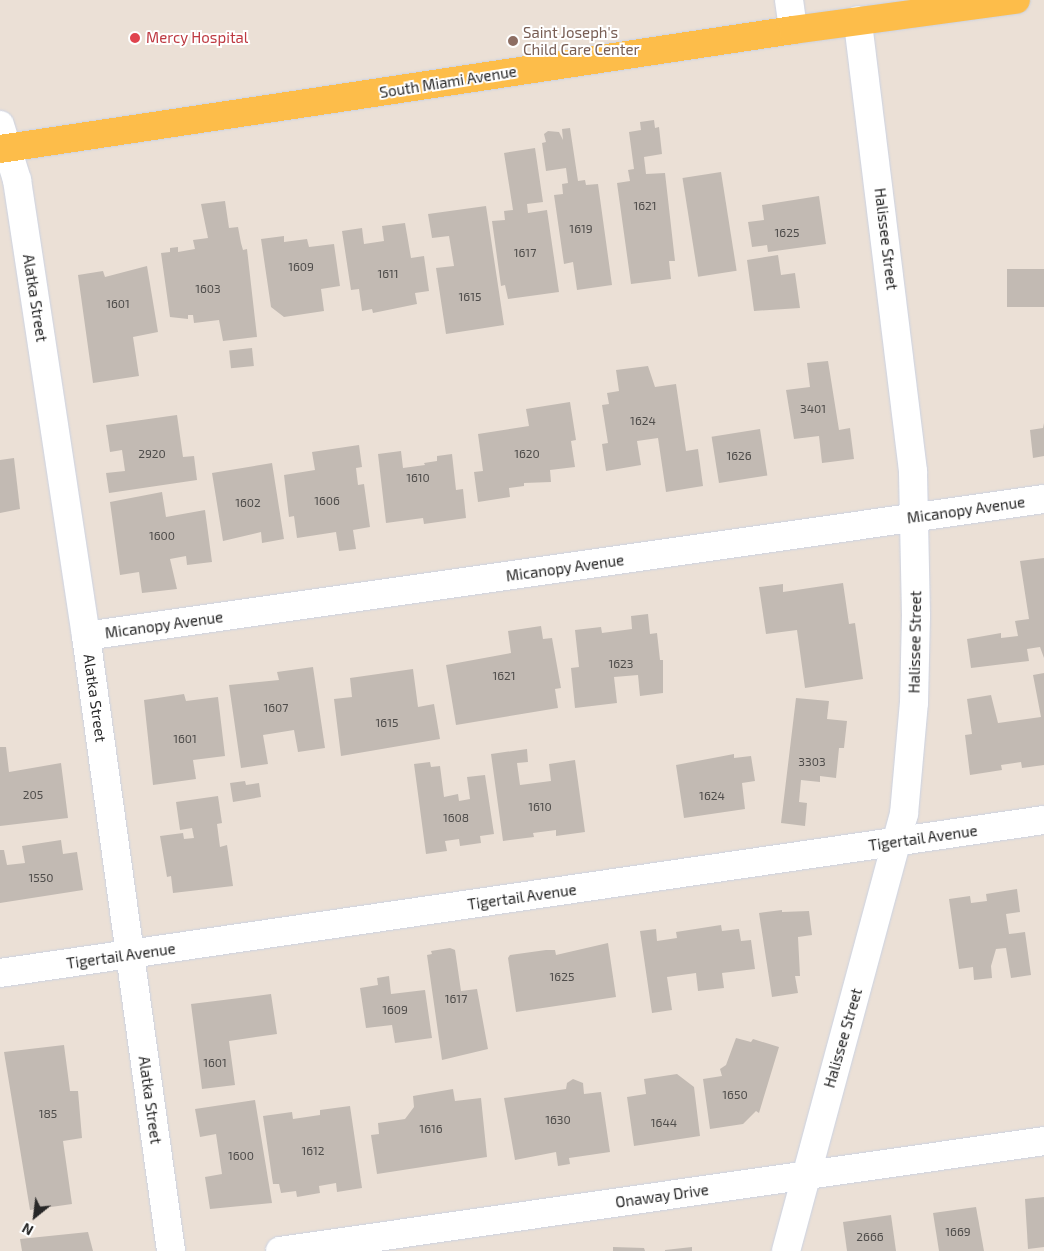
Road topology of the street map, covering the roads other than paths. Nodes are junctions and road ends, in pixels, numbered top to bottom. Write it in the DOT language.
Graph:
graph roads {
  1 [pos="789,0"];
  2 [pos="1016,0"];
  3 [pos="858,20"];
  4 [pos="793,30"];
  5 [pos="1,141"];
  6 [pos="1044,499"];
  7 [pos="916,518"];
  8 [pos="86,636"];
  9 [pos="1044,820"];
  10 [pos="897,842"];
  11 [pos="129,955"];
  12 [pos="0,973"];
  13 [pos="1044,1141"];
  14 [pos="804,1175"];
  15 [pos="171,1251"];
  16 [pos="280,1251"];
  17 [pos="786,1251"];
  1 -- 4 [label="street"];
  2 -- 3 [label="main road, South Miami Avenue"];
  3 -- 4 [label="main road, South Miami Avenue"];
  3 -- 7 [label="street, Halissee Street"];
  4 -- 5 [label="main road, South Miami Avenue"];
  5 -- 8 [label="street, Alatka Street"];
  6 -- 7 [label="street, Micanopy Avenue"];
  7 -- 8 [label="street, Micanopy Avenue"];
  7 -- 10 [label="street, Halissee Street"];
  8 -- 11 [label="street, Alatka Street"];
  9 -- 10 [label="street, Tigertail Avenue"];
  10 -- 11 [label="street, Tigertail Avenue"];
  10 -- 14 [label="street, Halissee Street"];
  11 -- 12 [label="street, Tigertail Avenue"];
  11 -- 15 [label="street, Alatka Street"];
  13 -- 14 [label="street, Onaway Drive"];
  14 -- 16 [label="street, Onaway Drive"];
  14 -- 17 [label="street, Halissee Street"];
}
